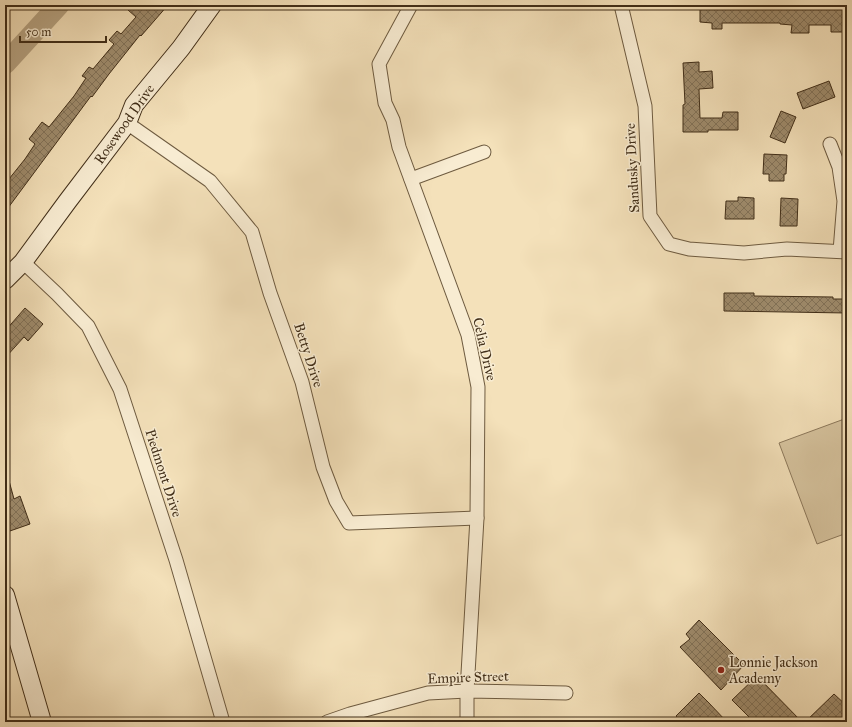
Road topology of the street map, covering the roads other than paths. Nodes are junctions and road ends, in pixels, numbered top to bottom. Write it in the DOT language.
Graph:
graph roads {
  1 [pos="212,5"];
  2 [pos="411,5"];
  3 [pos="621,5"];
  4 [pos="127,123"];
  5 [pos="830,144"];
  6 [pos="484,152"];
  7 [pos="411,179"];
  8 [pos="844,252"];
  9 [pos="23,262"];
  10 [pos="5,280"];
  11 [pos="477,518"];
  12 [pos="5,595"];
  13 [pos="467,691"];
  14 [pos="566,692"];
  15 [pos="42,722"];
  16 [pos="223,722"];
  17 [pos="327,722"];
  18 [pos="467,722"];
  1 -- 4 [label="street, Rosewood Drive"];
  2 -- 7 [label="street, Celia Drive"];
  3 -- 8 [label="street, Sandusky Drive"];
  4 -- 9 [label="street, Rosewood Drive"];
  4 -- 11 [label="street, Betty Drive"];
  5 -- 8 [label="street"];
  6 -- 7 [label="street"];
  7 -- 11 [label="street, Celia Drive"];
  9 -- 10 [label="street, Rosewood Drive"];
  9 -- 16 [label="street, Piedmont Drive"];
  11 -- 13 [label="street, Celia Drive"];
  12 -- 15 [label="street"];
  13 -- 14 [label="street, Empire Street"];
  13 -- 17 [label="street, Empire Street"];
  13 -- 18 [label="street, Celia Drive"];
}
